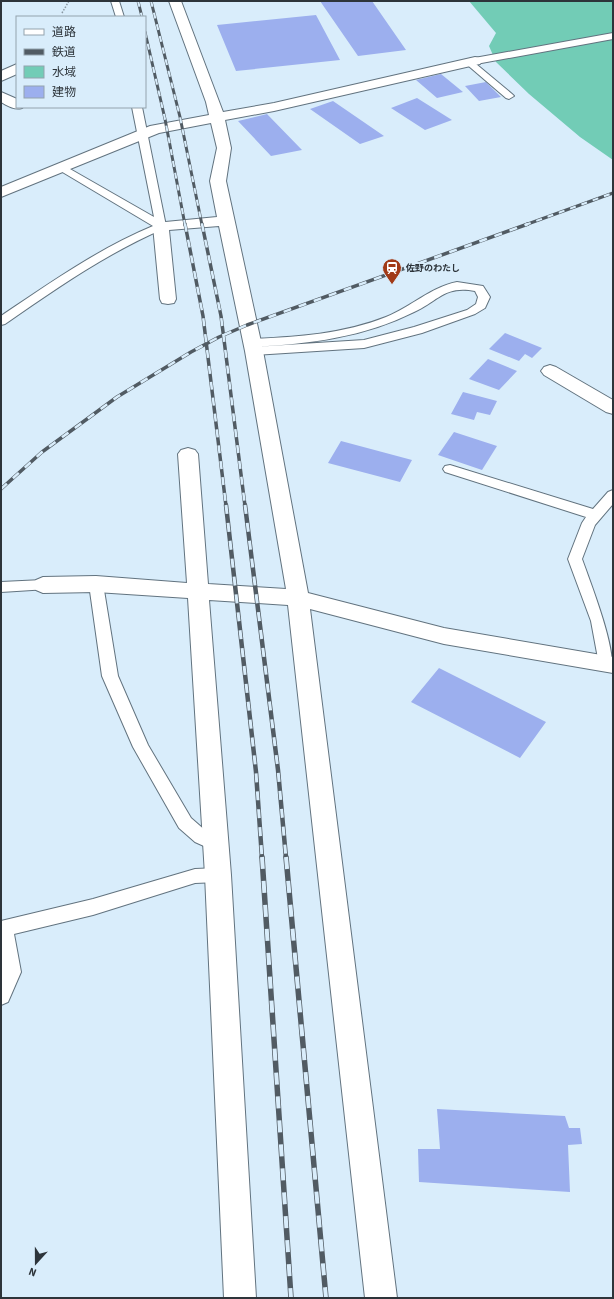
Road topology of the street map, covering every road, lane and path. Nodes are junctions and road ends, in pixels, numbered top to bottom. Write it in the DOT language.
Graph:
graph roads {
  1 [pos="69,1"];
  2 [pos="116,1"];
  3 [pos="175,1"];
  4 [pos="62,12"];
  5 [pos="120,16"];
  6 [pos="613,36"];
  7 [pos="472,62"];
  8 [pos="16,69"];
  9 [pos="1,77"];
  10 [pos="1,96"];
  11 [pos="510,96"];
  12 [pos="16,104"];
  13 [pos="137,108"];
  14 [pos="217,117"];
  15 [pos="143,134"];
  16 [pos="59,167"];
  17 [pos="1,192"];
  18 [pos="226,221"];
  19 [pos="161,226"];
  20 [pos="168,299"];
  21 [pos="1,321"];
  22 [pos="252,347"];
  23 [pos="550,371"];
  24 [pos="613,408"];
  25 [pos="188,454"];
  26 [pos="450,469"];
  27 [pos="613,495"];
  28 [pos="595,515"];
  29 [pos="96,584"];
  30 [pos="43,585"];
  31 [pos="1,587"];
  32 [pos="197,592"];
  33 [pos="298,598"];
  34 [pos="610,664"];
  35 [pos="215,844"];
  36 [pos="218,875"];
  37 [pos="2,929"];
  38 [pos="1,996"];
  39 [pos="240,1298"];
  40 [pos="381,1298"];
  1 -- 4 [label="path"];
  2 -- 5 [label="lane"];
  3 -- 14 [label="street"];
  6 -- 7 [label="lane"];
  7 -- 11 [label="lane"];
  7 -- 14 [label="street"];
  8 -- 9 [label="street"];
  10 -- 12 [label="street"];
  13 -- 15 [label="lane"];
  14 -- 15 [label="street"];
  14 -- 18 [label="street"];
  15 -- 16 [label="street"];
  15 -- 19 [label="lane"];
  16 -- 17 [label="street"];
  16 -- 19 [label="lane"];
  18 -- 19 [label="street"];
  18 -- 22 [label="street"];
  19 -- 20 [label="street"];
  19 -- 21 [label="lane"];
  22 -- 22 [label="lane"];
  22 -- 33 [label="street"];
  23 -- 24 [label="street"];
  25 -- 32 [label="street"];
  26 -- 28 [label="lane"];
  27 -- 28 [label="lane"];
  28 -- 34 [label="lane"];
  29 -- 30 [label="street"];
  29 -- 32 [label="street"];
  29 -- 35 [label="lane"];
  30 -- 31 [label="lane"];
  32 -- 33 [label="street"];
  32 -- 35 [label="street"];
  33 -- 34 [label="street"];
  33 -- 40 [label="street"];
  35 -- 36 [label="street"];
  36 -- 37 [label="lane"];
  36 -- 39 [label="street"];
  37 -- 38 [label="lane"];
}
